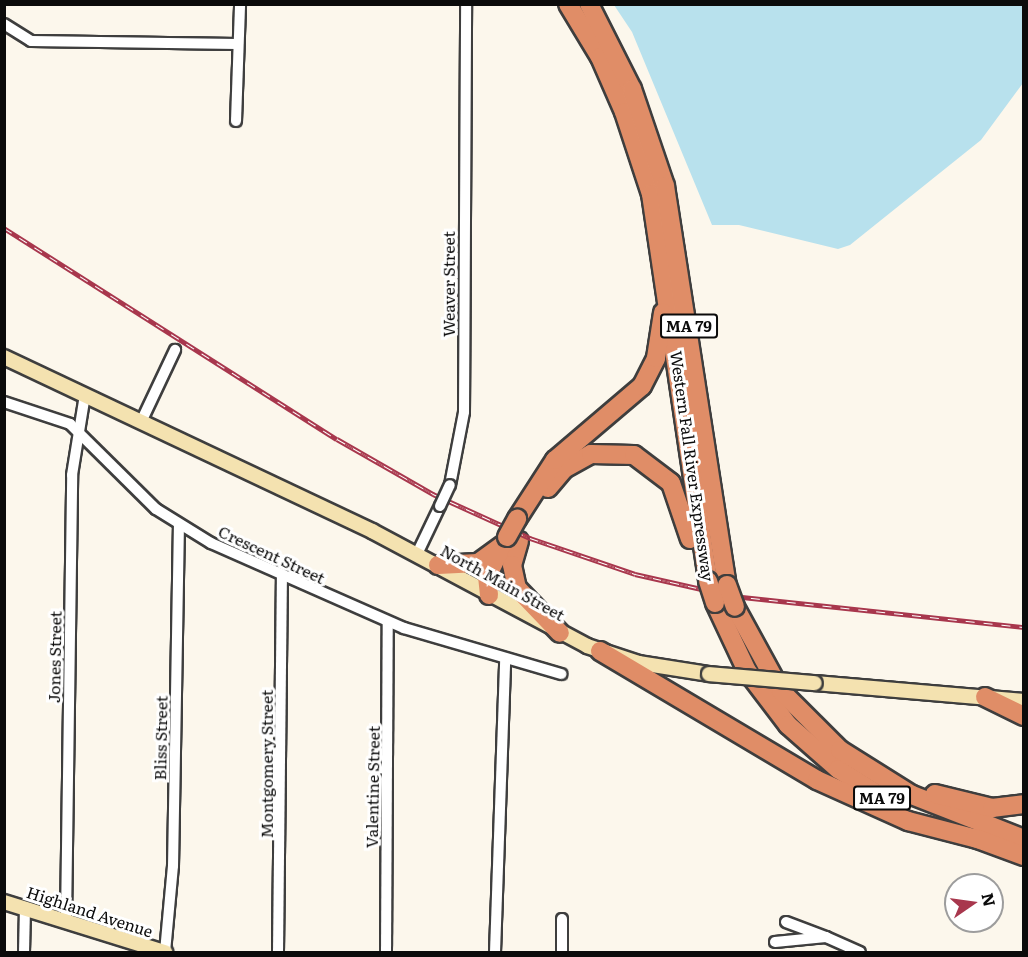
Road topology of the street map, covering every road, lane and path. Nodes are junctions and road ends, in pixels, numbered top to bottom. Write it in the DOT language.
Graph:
graph roads {
  1 [pos="240,4"];
  2 [pos="466,4"];
  3 [pos="568,4"];
  4 [pos="589,4"];
  5 [pos="4,24"];
  6 [pos="237,44"];
  7 [pos="236,121"];
  8 [pos="661,242"];
  9 [pos="175,350"];
  10 [pos="4,357"];
  11 [pos="85,395"];
  12 [pos="4,402"];
  13 [pos="141,422"];
  14 [pos="76,429"];
  15 [pos="523,522"];
  16 [pos="179,524"];
  17 [pos="510,541"];
  18 [pos="417,554"];
  19 [pos="438,565"];
  20 [pos="282,576"];
  21 [pos="704,580"];
  22 [pos="489,595"];
  23 [pos="388,622"];
  24 [pos="560,633"];
  25 [pos="600,651"];
  26 [pos="505,659"];
  27 [pos="561,674"];
  28 [pos="985,697"];
  29 [pos="1023,701"];
  30 [pos="1023,716"];
  31 [pos="840,750"];
  32 [pos="1023,804"];
  33 [pos="1023,839"];
  34 [pos="985,841"];
  35 [pos="1023,856"];
  36 [pos="4,902"];
  37 [pos="25,907"];
  38 [pos="562,919"];
  39 [pos="66,920"];
  40 [pos="786,922"];
  41 [pos="826,937"];
  42 [pos="775,942"];
  43 [pos="24,952"];
  44 [pos="165,952"];
  45 [pos="278,952"];
  46 [pos="386,952"];
  47 [pos="495,952"];
  48 [pos="562,952"];
  49 [pos="860,952"];
  1 -- 6 [label="street"];
  2 -- 18 [label="street, Weaver Street, bridge"];
  3 -- 8 [label="highway, Western Fall River Expressway / MA 79"];
  4 -- 31 [label="highway, Western Fall River Expressway / MA 79, bridge"];
  5 -- 6 [label="street"];
  6 -- 7 [label="street"];
  8 -- 15 [label="highway"];
  8 -- 21 [label="highway, Western Fall River Expressway / MA 79"];
  9 -- 13 [label="street"];
  10 -- 11 [label="main road, North Main Street"];
  11 -- 13 [label="main road, North Main Street"];
  11 -- 14 [label="street, Jones Street"];
  12 -- 14 [label="street, Crescent Street"];
  13 -- 18 [label="main road, North Main Street"];
  14 -- 16 [label="street, Crescent Street"];
  14 -- 39 [label="street, Jones Street"];
  15 -- 17 [label="highway, bridge"];
  15 -- 21 [label="highway"];
  16 -- 20 [label="street, Crescent Street"];
  16 -- 44 [label="street, Bliss Street"];
  17 -- 19 [label="highway"];
  17 -- 22 [label="highway"];
  17 -- 24 [label="highway"];
  18 -- 19 [label="main road, North Main Street"];
  19 -- 22 [label="main road, North Main Street"];
  20 -- 23 [label="street, Crescent Street"];
  20 -- 45 [label="street, Montgomery Street"];
  21 -- 34 [label="highway, MA 79"];
  22 -- 24 [label="main road, North Main Street"];
  23 -- 26 [label="street, Crescent Street"];
  23 -- 46 [label="street, Valentine Street"];
  24 -- 25 [label="main road, North Main Street"];
  25 -- 28 [label="main road, North Main Street, bridge"];
  25 -- 34 [label="highway"];
  26 -- 27 [label="street, Crescent Street"];
  26 -- 47 [label="street"];
  28 -- 29 [label="main road, North Main Street"];
  28 -- 30 [label="highway"];
  31 -- 32 [label="highway"];
  31 -- 33 [label="highway, Western Fall River Expressway / MA 79"];
  34 -- 35 [label="highway, MA 79"];
  36 -- 37 [label="main road, Highland Avenue"];
  37 -- 39 [label="main road, Highland Avenue"];
  37 -- 43 [label="street"];
  38 -- 48 [label="street"];
  39 -- 44 [label="main road, Highland Avenue"];
  40 -- 41 [label="street"];
  41 -- 42 [label="street"];
  41 -- 49 [label="street"];
}
